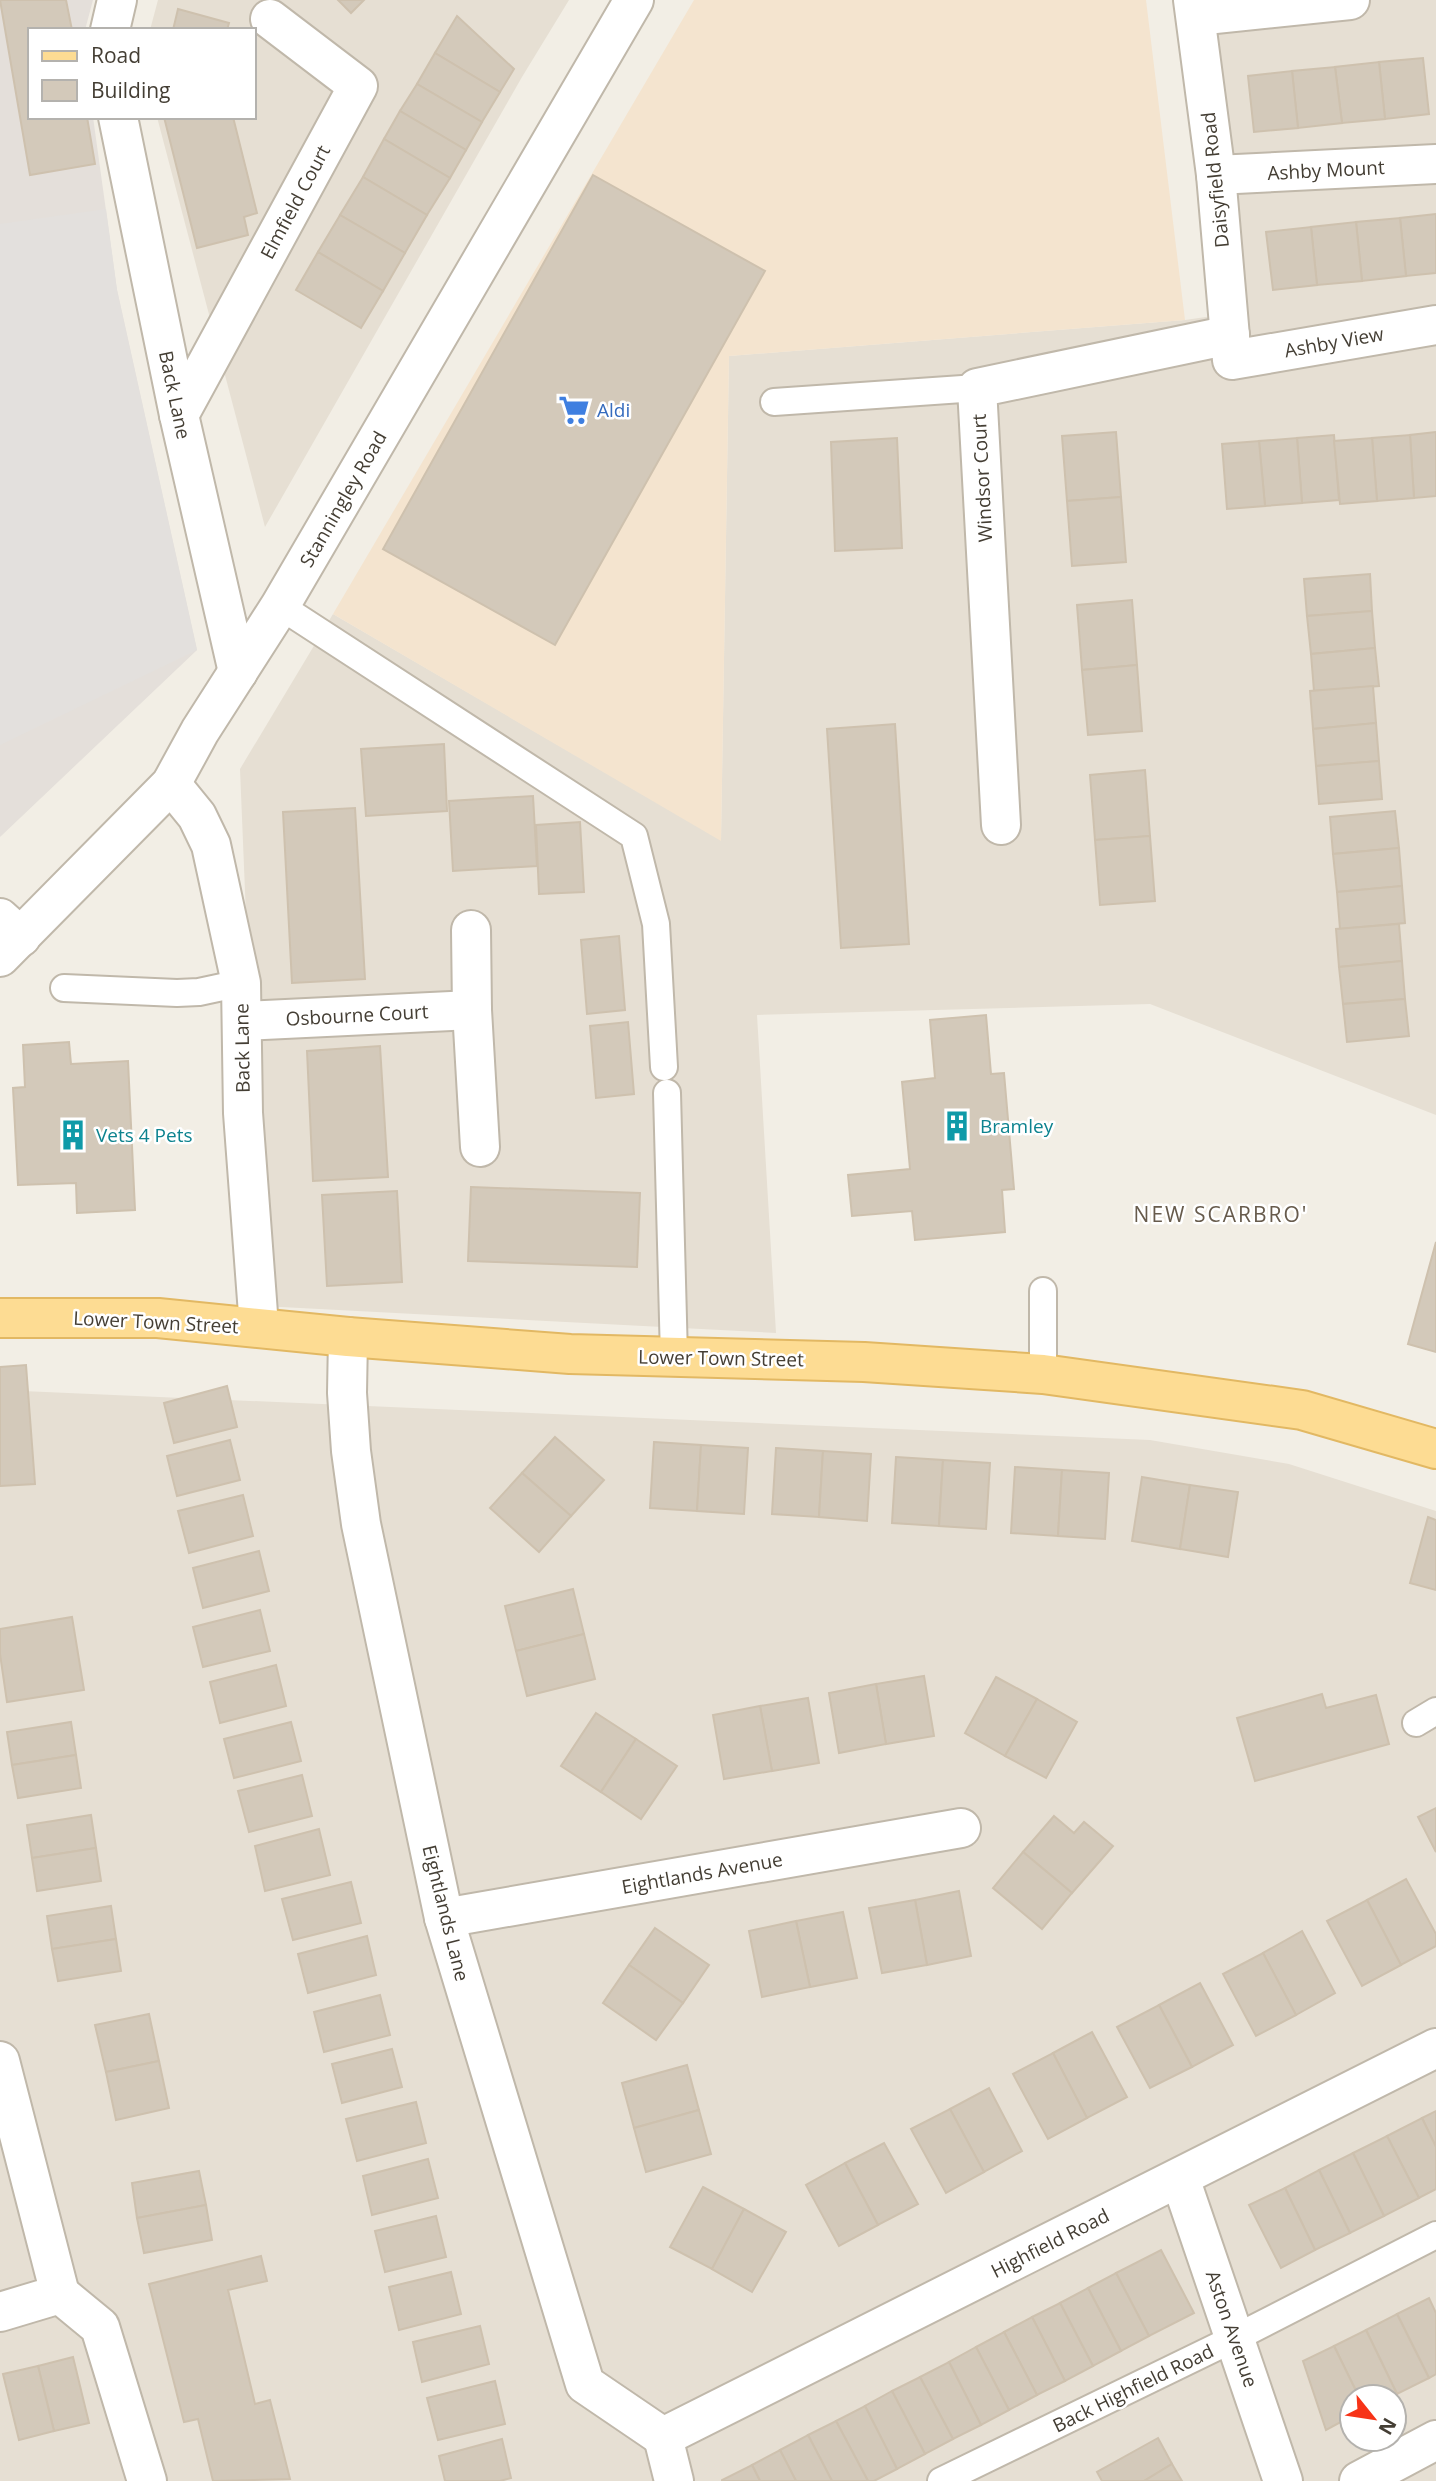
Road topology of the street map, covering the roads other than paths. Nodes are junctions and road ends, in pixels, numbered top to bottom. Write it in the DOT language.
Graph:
graph roads {
  1 [pos="117,0"];
  2 [pos="634,0"];
  3 [pos="1350,0"];
  4 [pos="1195,8"];
  5 [pos="270,19"];
  6 [pos="110,28"];
  7 [pos="118,119"];
  8 [pos="1436,164"];
  9 [pos="1216,175"];
  10 [pos="1436,325"];
  11 [pos="1231,348"];
  12 [pos="977,388"];
  13 [pos="774,402"];
  14 [pos="179,415"];
  15 [pos="280,606"];
  16 [pos="237,672"];
  17 [pos="171,784"];
  18 [pos="1001,825"];
  19 [pos="471,930"];
  20 [pos="7,937"];
  21 [pos="241,982"];
  22 [pos="64,988"];
  23 [pos="472,1010"];
  24 [pos="242,1021"];
  25 [pos="480,1146"];
  26 [pos="1043,1291"];
  27 [pos="0,1318"];
  28 [pos="259,1327"];
  29 [pos="348,1337"];
  30 [pos="674,1357"];
  31 [pos="1043,1374"];
  32 [pos="1436,1449"];
  33 [pos="961,1828"];
  34 [pos="444,1918"];
  35 [pos="1436,2048"];
  36 [pos="0,2061"];
  37 [pos="1180,2178"];
  38 [pos="1436,2235"];
  39 [pos="60,2294"];
  40 [pos="0,2312"];
  41 [pos="1235,2338"];
  42 [pos="663,2437"];
  43 [pos="1436,2440"];
  44 [pos="147,2481"];
  45 [pos="674,2481"];
  46 [pos="941,2481"];
  47 [pos="1283,2481"];
  48 [pos="1359,2481"];
  1 -- 6 [label="street"];
  2 -- 15 [label="street, Stanningley Road"];
  3 -- 4 [label="street"];
  4 -- 9 [label="street, Daisyfield Road"];
  5 -- 14 [label="street, Elmfield Court"];
  7 -- 14 [label="street, Back Lane"];
  8 -- 9 [label="street, Ashby Mount"];
  9 -- 11 [label="street, Daisyfield Road"];
  10 -- 11 [label="street, Ashby View"];
  11 -- 12 [label="street, Windsor Court"];
  12 -- 13 [label="lane"];
  12 -- 18 [label="street, Windsor Court"];
  14 -- 16 [label="street, Back Lane"];
  15 -- 16 [label="street, Stanningley Road"];
  15 -- 30 [label="lane"];
  16 -- 17 [label="street, Stanningley Road"];
  17 -- 20 [label="street, Stanningley Road"];
  17 -- 21 [label="street, Back Lane"];
  19 -- 23 [label="street"];
  21 -- 22 [label="lane"];
  21 -- 24 [label="street, Back Lane"];
  23 -- 24 [label="street, Osbourne Court"];
  23 -- 25 [label="street"];
  24 -- 28 [label="street, Back Lane"];
  26 -- 31 [label="lane"];
  27 -- 28 [label="main road, Lower Town Street"];
  28 -- 29 [label="main road, Lower Town Street"];
  29 -- 30 [label="main road, Lower Town Street"];
  29 -- 34 [label="street, Eightlands Lane"];
  30 -- 31 [label="main road, Lower Town Street"];
  31 -- 32 [label="main road, Lower Town Street"];
  33 -- 34 [label="street, Eightlands Avenue"];
  34 -- 42 [label="street, Eightlands Lane"];
  35 -- 37 [label="street, Highfield Road"];
  36 -- 39 [label="street"];
  37 -- 41 [label="street, Aston Avenue"];
  37 -- 42 [label="street, Highfield Road"];
  38 -- 41 [label="lane, Back Highfield Road"];
  39 -- 40 [label="street"];
  39 -- 44 [label="street"];
  41 -- 46 [label="lane, Back Highfield Road"];
  41 -- 47 [label="street, Aston Avenue"];
  42 -- 45 [label="street"];
  43 -- 48 [label="street"];
}
